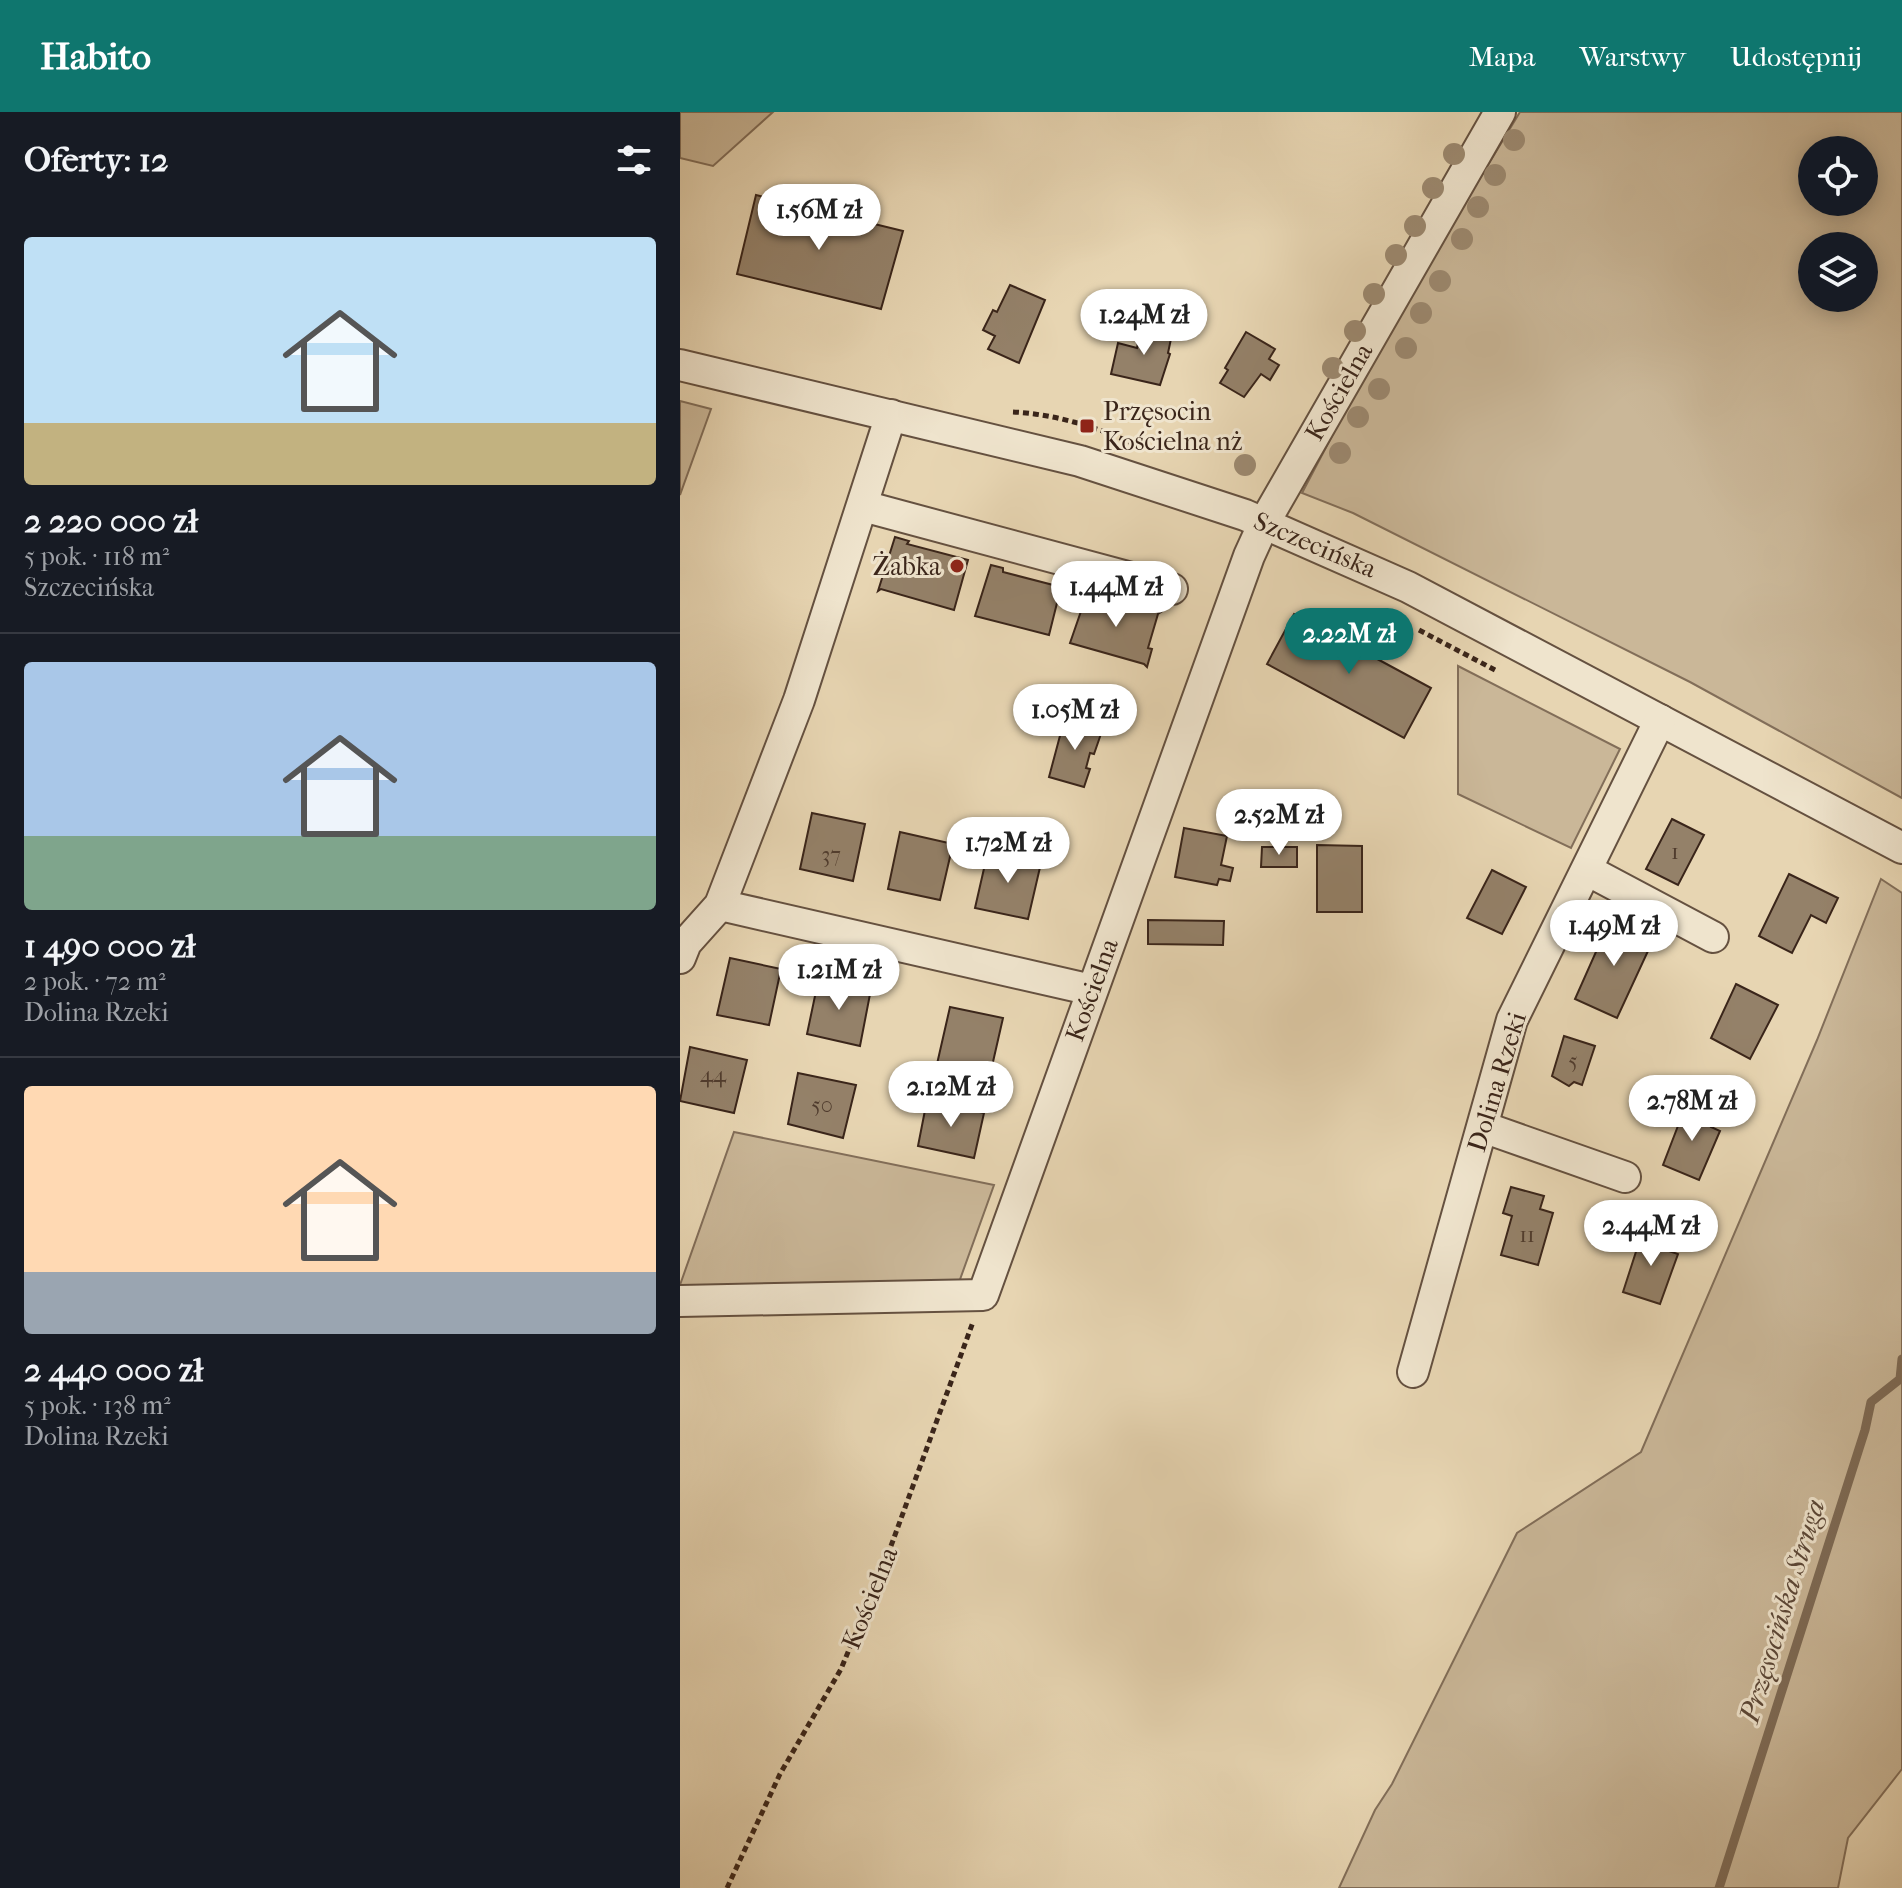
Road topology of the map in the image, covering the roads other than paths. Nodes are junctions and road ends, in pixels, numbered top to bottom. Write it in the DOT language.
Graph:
graph roads {
  1 [pos="1500,112"];
  2 [pos="680,365"];
  3 [pos="891,415"];
  4 [pos="863,506"];
  5 [pos="1264,523"];
  6 [pos="1172,589"];
  7 [pos="1660,720"];
  8 [pos="1902,848"];
  9 [pos="1587,870"];
  10 [pos="720,905"];
  11 [pos="1713,937"];
  12 [pos="680,958"];
  13 [pos="1092,990"];
  14 [pos="1483,1127"];
  15 [pos="1625,1177"];
  16 [pos="680,1301"];
  17 [pos="1413,1372"];
  1 -- 5 [label="street, Kościelna"];
  2 -- 3 [label="street, Szczecińska"];
  3 -- 4 [label="street"];
  3 -- 5 [label="street, Szczecińska"];
  4 -- 6 [label="street"];
  4 -- 10 [label="street"];
  5 -- 7 [label="street, Szczecińska"];
  5 -- 13 [label="street, Kościelna"];
  7 -- 8 [label="street, Szczecińska"];
  7 -- 9 [label="street, Dolina Rzeki"];
  9 -- 11 [label="street"];
  9 -- 14 [label="street, Dolina Rzeki"];
  10 -- 12 [label="street"];
  10 -- 13 [label="street"];
  13 -- 16 [label="street, Kościelna"];
  14 -- 15 [label="street"];
  14 -- 17 [label="street, Dolina Rzeki"];
}
